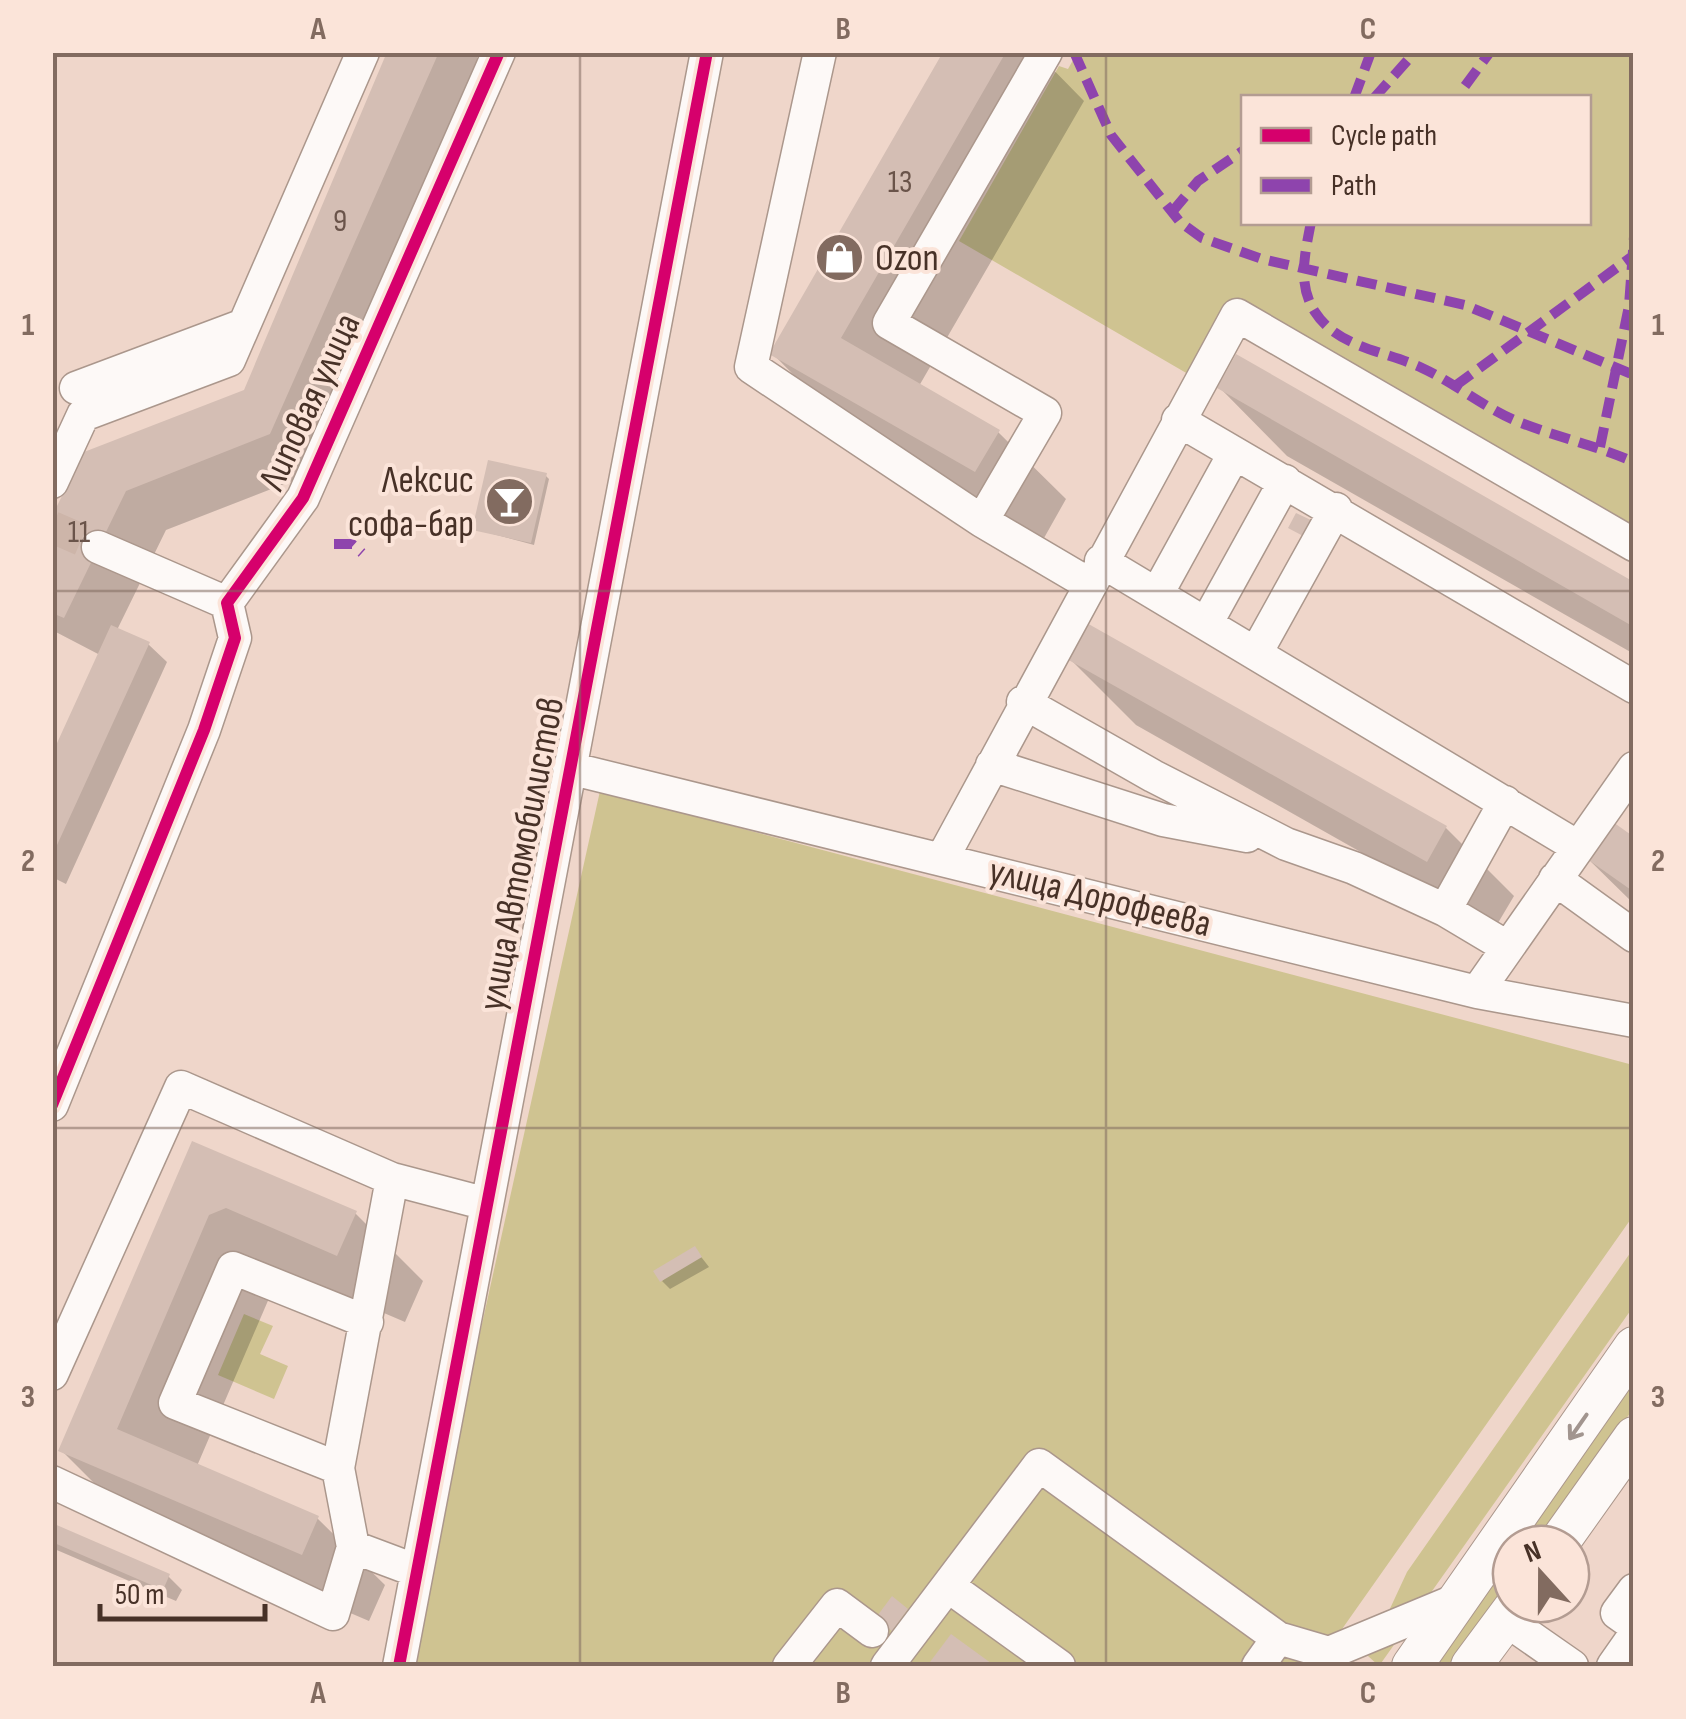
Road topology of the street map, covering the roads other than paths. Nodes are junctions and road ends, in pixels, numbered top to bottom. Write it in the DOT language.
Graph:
graph roads {
  1 [pos="364,52"];
  2 [pos="499,52"];
  3 [pos="707,52"];
  4 [pos="820,52"];
  5 [pos="1046,52"];
  6 [pos="244,324"];
  7 [pos="76,388"];
  8 [pos="1178,420"];
  9 [pos="1234,454"];
  10 [pos="1285,481"];
  11 [pos="52,482"];
  12 [pos="1336,510"];
  13 [pos="982,521"];
  14 [pos="1634,545"];
  15 [pos="98,548"];
  16 [pos="1095,572"];
  17 [pos="1157,594"];
  18 [pos="228,603"];
  19 [pos="1206,624"];
  20 [pos="1256,653"];
  21 [pos="1634,687"];
  22 [pos="1023,702"];
  23 [pos="992,765"];
  24 [pos="569,768"];
  25 [pos="1634,768"];
  26 [pos="1505,802"];
  27 [pos="1286,844"];
  28 [pos="1578,847"];
  29 [pos="942,859"];
  30 [pos="1555,879"];
  31 [pos="1445,910"];
  32 [pos="1634,936"];
  33 [pos="1507,948"];
  34 [pos="1477,992"];
  35 [pos="1634,1021"];
  36 [pos="52,1105"];
  37 [pos="392,1180"];
  38 [pos="486,1204"];
  39 [pos="368,1322"];
  40 [pos="1634,1347"];
  41 [pos="52,1374"];
  42 [pos="1634,1437"];
  43 [pos="338,1468"];
  44 [pos="52,1482"];
  45 [pos="1572,1524"];
  46 [pos="353,1547"];
  47 [pos="417,1570"];
  48 [pos="948,1586"];
  49 [pos="1634,1590"];
  50 [pos="1459,1600"];
  51 [pos="1503,1624"];
  52 [pos="1525,1624"];
  53 [pos="1634,1625"];
  54 [pos="872,1631"];
  55 [pos="1634,1636"];
  56 [pos="1278,1638"];
  57 [pos="1325,1660"];
  58 [pos="399,1666"];
  59 [pos="789,1666"];
  60 [pos="887,1666"];
  61 [pos="1058,1666"];
  62 [pos="1258,1666"];
  63 [pos="1412,1666"];
  64 [pos="1471,1666"];
  65 [pos="1572,1666"];
  66 [pos="1613,1666"];
  1 -- 6 [label="street"];
  2 -- 18 [label="street, Липовая улица"];
  3 -- 24 [label="street, улица Автомобилистов"];
  4 -- 13 [label="street"];
  5 -- 13 [label="street"];
  6 -- 7 [label="street"];
  6 -- 11 [label="street"];
  8 -- 9 [label="street"];
  8 -- 14 [label="street"];
  8 -- 16 [label="street"];
  9 -- 10 [label="street"];
  9 -- 17 [label="street"];
  10 -- 12 [label="street"];
  10 -- 19 [label="street"];
  12 -- 20 [label="street"];
  12 -- 21 [label="street"];
  13 -- 16 [label="street"];
  15 -- 18 [label="street"];
  16 -- 17 [label="street"];
  16 -- 22 [label="street"];
  17 -- 19 [label="street"];
  18 -- 36 [label="street"];
  19 -- 20 [label="street"];
  20 -- 26 [label="street"];
  22 -- 23 [label="street"];
  22 -- 27 [label="street"];
  23 -- 27 [label="street"];
  23 -- 29 [label="street"];
  24 -- 29 [label="street, улица Дорофеева"];
  24 -- 38 [label="street, улица Автомобилистов"];
  25 -- 28 [label="street"];
  26 -- 28 [label="street"];
  26 -- 31 [label="street"];
  27 -- 31 [label="street"];
  28 -- 30 [label="street"];
  29 -- 34 [label="street, улица Дорофеева"];
  30 -- 32 [label="street"];
  30 -- 33 [label="street"];
  31 -- 33 [label="street"];
  33 -- 34 [label="street"];
  34 -- 35 [label="street, улица Дорофеева"];
  37 -- 38 [label="street"];
  37 -- 39 [label="street"];
  37 -- 41 [label="street"];
  38 -- 47 [label="street, улица Автомобилистов"];
  39 -- 43 [label="street"];
  39 -- 43 [label="street"];
  40 -- 50 [label="main road, one-way"];
  42 -- 45 [label="main road"];
  43 -- 46 [label="street"];
  44 -- 46 [label="street"];
  46 -- 47 [label="street"];
  47 -- 58 [label="street, улица Автомобилистов"];
  48 -- 56 [label="street"];
  48 -- 60 [label="street"];
  48 -- 61 [label="street"];
  49 -- 53 [label="street"];
  50 -- 57 [label="street"];
  50 -- 63 [label="main road"];
  51 -- 64 [label="main road"];
  52 -- 65 [label="street"];
  54 -- 59 [label="street"];
  55 -- 66 [label="street"];
  56 -- 57 [label="street"];
  56 -- 62 [label="street"];
}
